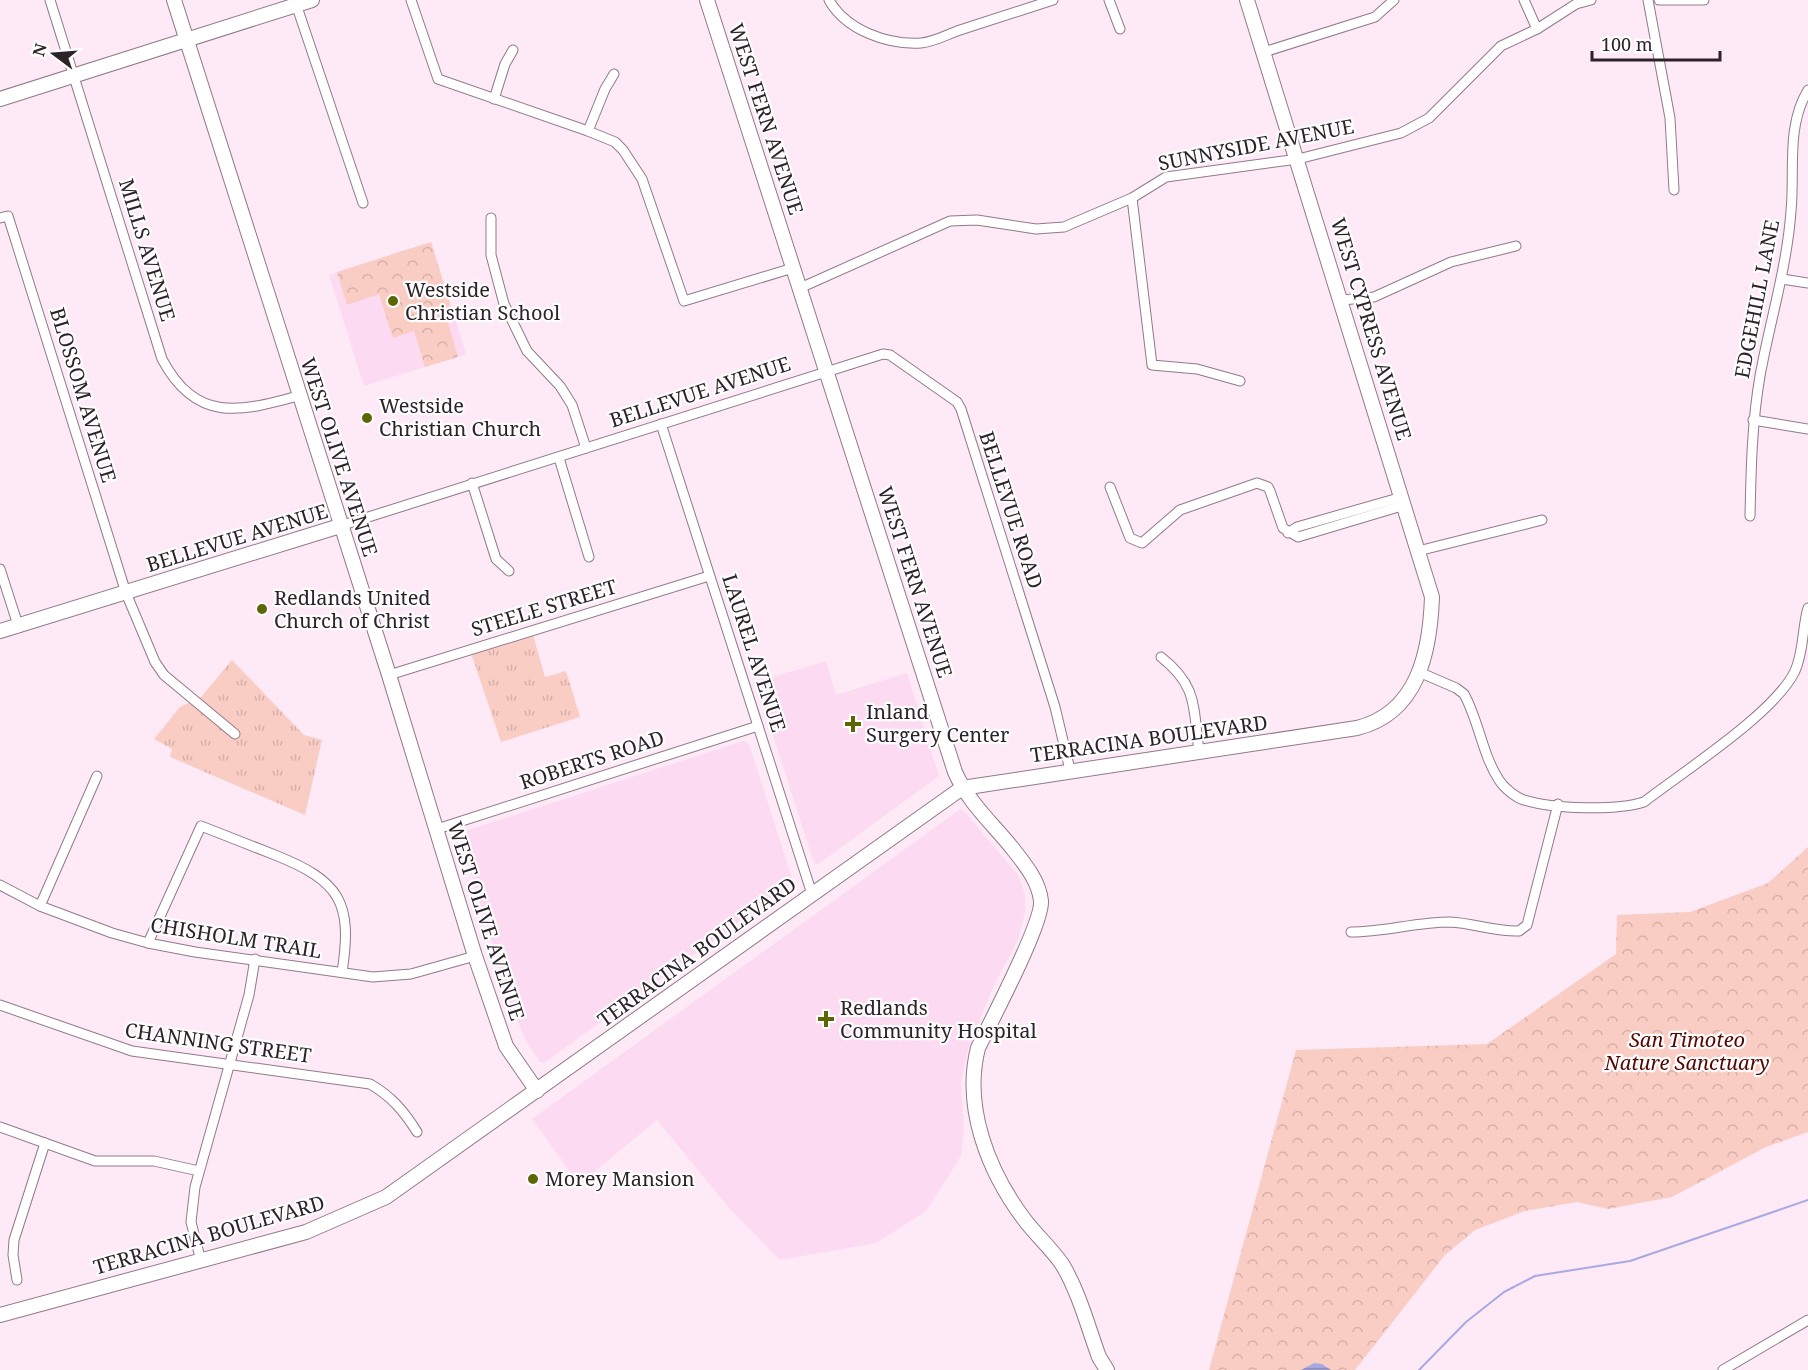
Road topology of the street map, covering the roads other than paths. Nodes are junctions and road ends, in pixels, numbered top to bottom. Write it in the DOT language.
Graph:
graph roads {
  1 [pos="50,0"];
  2 [pos="174,0"];
  3 [pos="312,0"];
  4 [pos="411,0"];
  5 [pos="707,0"];
  6 [pos="829,0"];
  7 [pos="1017,0"];
  8 [pos="1053,0"];
  9 [pos="1109,0"];
  10 [pos="1247,0"];
  11 [pos="1394,0"];
  12 [pos="1524,0"];
  13 [pos="1591,0"];
  14 [pos="1648,0"];
  15 [pos="1659,0"];
  16 [pos="1704,0"];
  17 [pos="295,3"];
  18 [pos="1020,11"];
  19 [pos="1120,29"];
  20 [pos="1537,29"];
  21 [pos="187,42"];
  22 [pos="513,50"];
  23 [pos="1264,52"];
  24 [pos="614,74"];
  25 [pos="74,76"];
  26 [pos="1808,90"];
  27 [pos="0,99"];
  28 [pos="494,99"];
  29 [pos="588,131"];
  30 [pos="1298,159"];
  31 [pos="1674,190"];
  32 [pos="1131,198"];
  33 [pos="363,203"];
  34 [pos="0,218"];
  35 [pos="491,218"];
  36 [pos="1516,246"];
  37 [pos="794,268"];
  38 [pos="1782,279"];
  39 [pos="1808,283"];
  40 [pos="800,288"];
  41 [pos="1342,300"];
  42 [pos="828,372"];
  43 [pos="1240,381"];
  44 [pos="298,396"];
  45 [pos="1753,420"];
  46 [pos="661,424"];
  47 [pos="1808,429"];
  48 [pos="586,448"];
  49 [pos="559,458"];
  50 [pos="472,483"];
  51 [pos="1110,487"];
  52 [pos="1404,501"];
  53 [pos="1750,516"];
  54 [pos="1542,520"];
  55 [pos="340,526"];
  56 [pos="1418,551"];
  57 [pos="589,557"];
  58 [pos="0,569"];
  59 [pos="509,571"];
  60 [pos="710,576"];
  61 [pos="126,593"];
  62 [pos="1808,608"];
  63 [pos="18,625"];
  64 [pos="0,631"];
  65 [pos="1161,657"];
  66 [pos="1419,672"];
  67 [pos="389,675"];
  68 [pos="758,726"];
  69 [pos="235,734"];
  70 [pos="1199,751"];
  71 [pos="1070,770"];
  72 [pos="97,776"];
  73 [pos="962,788"];
  74 [pos="1558,804"];
  75 [pos="436,829"];
  76 [pos="0,885"];
  77 [pos="812,894"];
  78 [pos="40,906"];
  79 [pos="1351,932"];
  80 [pos="148,944"];
  81 [pos="475,956"];
  82 [pos="255,959"];
  83 [pos="342,972"];
  84 [pos="0,1005"];
  85 [pos="230,1063"];
  86 [pos="537,1091"];
  87 [pos="0,1127"];
  88 [pos="417,1132"];
  89 [pos="45,1143"];
  90 [pos="199,1171"];
  91 [pos="201,1262"];
  92 [pos="17,1280"];
  93 [pos="0,1315"];
  94 [pos="1808,1320"];
  95 [pos="1107,1370"];
  96 [pos="1723,1370"];
  1 -- 25 [label="street, MILLS AVENUE"];
  2 -- 21 [label="main road, WEST OLIVE AVENUE"];
  3 -- 17 [label="main road"];
  4 -- 28 [label="street"];
  5 -- 37 [label="main road, WEST FERN AVENUE"];
  6 -- 18 [label="street"];
  7 -- 18 [label="street"];
  8 -- 18 [label="street"];
  9 -- 19 [label="street"];
  10 -- 23 [label="main road, WEST CYPRESS AVENUE"];
  11 -- 23 [label="street"];
  12 -- 20 [label="street"];
  13 -- 20 [label="street, SUNNYSIDE AVENUE"];
  14 -- 31 [label="street"];
  15 -- 16 [label="street"];
  17 -- 21 [label="main road"];
  17 -- 33 [label="street"];
  20 -- 30 [label="street, SUNNYSIDE AVENUE"];
  21 -- 25 [label="main road"];
  21 -- 44 [label="main road, WEST OLIVE AVENUE"];
  22 -- 28 [label="street"];
  23 -- 30 [label="main road, WEST CYPRESS AVENUE"];
  24 -- 29 [label="street"];
  25 -- 27 [label="main road"];
  25 -- 44 [label="street, MILLS AVENUE"];
  26 -- 38 [label="street, EDGEHILL LANE"];
  28 -- 29 [label="street"];
  29 -- 37 [label="street"];
  30 -- 32 [label="street, SUNNYSIDE AVENUE"];
  30 -- 41 [label="main road, WEST CYPRESS AVENUE"];
  32 -- 40 [label="street, SUNNYSIDE AVENUE"];
  32 -- 43 [label="street"];
  34 -- 61 [label="street, BLOSSOM AVENUE"];
  35 -- 48 [label="street"];
  36 -- 41 [label="street"];
  37 -- 40 [label="main road, WEST FERN AVENUE"];
  38 -- 39 [label="street"];
  38 -- 45 [label="street, EDGEHILL LANE"];
  40 -- 42 [label="main road, WEST FERN AVENUE"];
  41 -- 52 [label="main road, WEST CYPRESS AVENUE"];
  42 -- 46 [label="street, BELLEVUE AVENUE"];
  42 -- 71 [label="street, BELLEVUE ROAD"];
  42 -- 73 [label="main road, WEST FERN AVENUE"];
  44 -- 55 [label="main road, WEST OLIVE AVENUE"];
  45 -- 47 [label="street"];
  45 -- 53 [label="street, EDGEHILL LANE"];
  46 -- 48 [label="street, BELLEVUE AVENUE"];
  46 -- 60 [label="street, LAUREL AVENUE"];
  48 -- 49 [label="street, BELLEVUE AVENUE"];
  49 -- 50 [label="street, BELLEVUE AVENUE"];
  49 -- 57 [label="street"];
  50 -- 55 [label="street, BELLEVUE AVENUE"];
  50 -- 59 [label="street"];
  51 -- 52 [label="street"];
  52 -- 56 [label="main road, WEST CYPRESS AVENUE"];
  54 -- 56 [label="street"];
  55 -- 61 [label="main road, BELLEVUE AVENUE"];
  55 -- 67 [label="main road, WEST OLIVE AVENUE"];
  56 -- 66 [label="main road, WEST CYPRESS AVENUE"];
  58 -- 63 [label="street"];
  60 -- 67 [label="street, STEELE STREET"];
  60 -- 68 [label="street, LAUREL AVENUE"];
  61 -- 63 [label="main road, BELLEVUE AVENUE"];
  61 -- 69 [label="street"];
  62 -- 74 [label="street"];
  63 -- 64 [label="main road, BELLEVUE AVENUE"];
  65 -- 70 [label="street"];
  66 -- 70 [label="main road, TERRACINA BOULEVARD"];
  66 -- 74 [label="street"];
  67 -- 75 [label="main road, WEST OLIVE AVENUE"];
  68 -- 75 [label="street, ROBERTS ROAD"];
  68 -- 77 [label="street, LAUREL AVENUE"];
  70 -- 71 [label="main road, TERRACINA BOULEVARD"];
  71 -- 73 [label="main road, TERRACINA BOULEVARD"];
  72 -- 78 [label="street"];
  73 -- 77 [label="main road, TERRACINA BOULEVARD"];
  73 -- 95 [label="main road, WEST FERN AVENUE"];
  74 -- 79 [label="street"];
  75 -- 81 [label="main road, WEST OLIVE AVENUE"];
  76 -- 78 [label="street, CHISHOLM TRAIL"];
  77 -- 86 [label="main road, TERRACINA BOULEVARD"];
  78 -- 80 [label="street, CHISHOLM TRAIL"];
  80 -- 82 [label="street, CHISHOLM TRAIL"];
  80 -- 83 [label="street"];
  81 -- 83 [label="street, CHISHOLM TRAIL"];
  81 -- 86 [label="main road, WEST OLIVE AVENUE"];
  82 -- 83 [label="street, CHISHOLM TRAIL"];
  82 -- 85 [label="street"];
  84 -- 85 [label="street, CHANNING STREET"];
  85 -- 88 [label="street, CHANNING STREET"];
  85 -- 90 [label="street"];
  86 -- 91 [label="main road, TERRACINA BOULEVARD"];
  87 -- 89 [label="street"];
  89 -- 90 [label="street"];
  89 -- 92 [label="street"];
  90 -- 91 [label="street"];
  91 -- 93 [label="main road, TERRACINA BOULEVARD"];
  94 -- 96 [label="street"];
}
